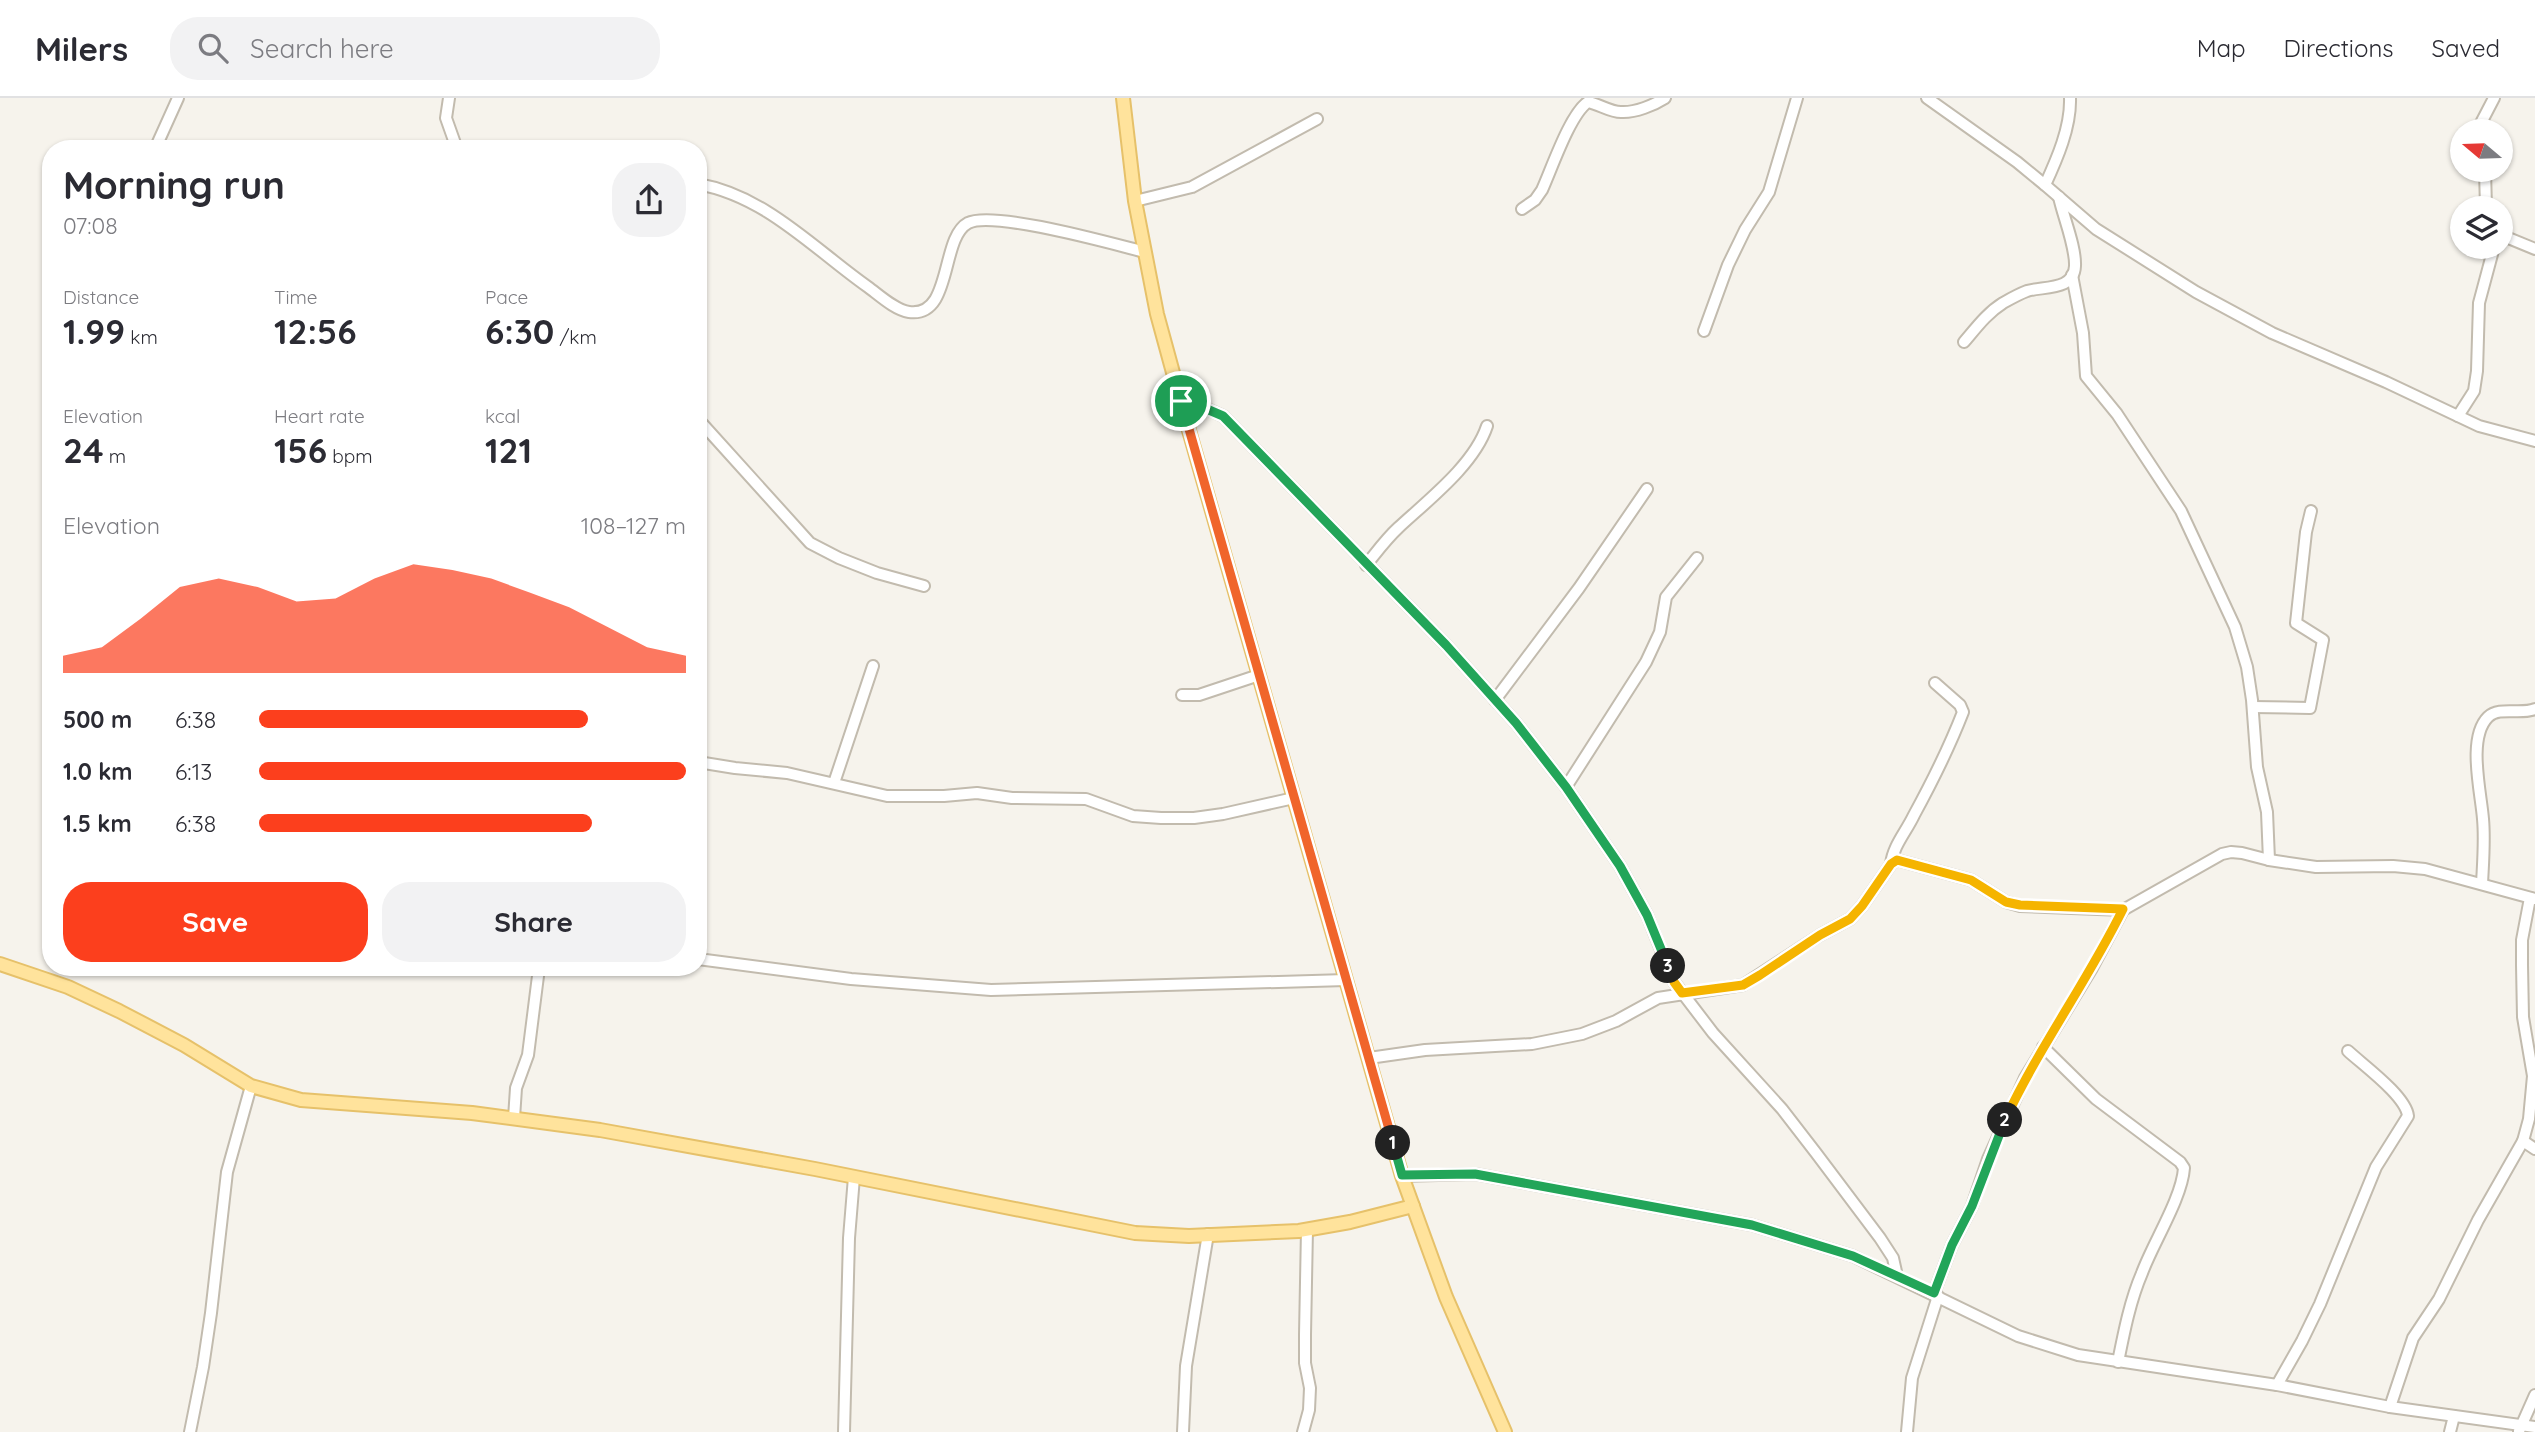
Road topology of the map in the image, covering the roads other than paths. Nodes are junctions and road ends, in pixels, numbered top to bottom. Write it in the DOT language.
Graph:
graph roads {
  1 [pos="178,98"];
  2 [pos="449,98"];
  3 [pos="1123,98"];
  4 [pos="1665,98"];
  5 [pos="1797,98"];
  6 [pos="1927,98"];
  7 [pos="2070,98"];
  8 [pos="2494,98"];
  9 [pos="1317,119"];
  10 [pos="2483,119"];
  11 [pos="159,140"];
  12 [pos="454,140"];
  13 [pos="707,185"];
  14 [pos="2045,185"];
  15 [pos="2059,197"];
  16 [pos="1135,201"];
  17 [pos="1522,209"];
  18 [pos="2513,240"];
  19 [pos="2535,248"];
  20 [pos="1145,252"];
  21 [pos="2491,259"];
  22 [pos="2072,275"];
  23 [pos="1704,331"];
  24 [pos="1964,342"];
  25 [pos="1181,401"];
  26 [pos="2458,416"];
  27 [pos="1487,426"];
  28 [pos="707,429"];
  29 [pos="2535,441"];
  30 [pos="1647,489"];
  31 [pos="2311,511"];
  32 [pos="1698,558"];
  33 [pos="1366,565"];
  34 [pos="924,586"];
  35 [pos="873,666"];
  36 [pos="1259,675"];
  37 [pos="1935,683"];
  38 [pos="1182,695"];
  39 [pos="1495,700"];
  40 [pos="2253,707"];
  41 [pos="2535,709"];
  42 [pos="707,763"];
  43 [pos="834,783"];
  44 [pos="1566,787"];
  45 [pos="1294,797"];
  46 [pos="2269,860"];
  47 [pos="1891,864"];
  48 [pos="2482,884"];
  49 [pos="2533,899"];
  50 [pos="2123,909"];
  51 [pos="707,960"];
  52 [pos="0,964"];
  53 [pos="539,976"];
  54 [pos="1346,980"];
  55 [pos="1682,993"];
  56 [pos="2043,1047"];
  57 [pos="2347,1051"];
  58 [pos="1368,1058"];
  59 [pos="251,1086"];
  60 [pos="514,1118"];
  61 [pos="2522,1141"];
  62 [pos="2535,1149"];
  63 [pos="1402,1175"];
  64 [pos="854,1177"];
  65 [pos="1413,1206"];
  66 [pos="1307,1229"];
  67 [pos="1208,1234"];
  68 [pos="1898,1276"];
  69 [pos="1936,1294"];
  70 [pos="2118,1362"];
  71 [pos="2277,1385"];
  72 [pos="2535,1395"];
  73 [pos="2390,1407"];
  74 [pos="2454,1416"];
  75 [pos="2535,1427"];
  76 [pos="2520,1429"];
  77 [pos="190,1432"];
  78 [pos="844,1432"];
  79 [pos="1182,1432"];
  80 [pos="1303,1432"];
  81 [pos="1505,1432"];
  82 [pos="1907,1432"];
  83 [pos="2450,1432"];
  1 -- 11 [label="street"];
  2 -- 12 [label="street"];
  3 -- 16 [label="main road"];
  4 -- 17 [label="street"];
  5 -- 23 [label="street"];
  6 -- 14 [label="street"];
  7 -- 14 [label="street"];
  8 -- 10 [label="street"];
  9 -- 16 [label="street"];
  13 -- 20 [label="street"];
  14 -- 15 [label="street"];
  15 -- 22 [label="street"];
  15 -- 26 [label="street"];
  16 -- 20 [label="main road"];
  18 -- 19 [label="street"];
  20 -- 25 [label="main road"];
  21 -- 26 [label="street"];
  22 -- 24 [label="street"];
  22 -- 40 [label="street"];
  25 -- 33 [label="street"];
  25 -- 36 [label="main road"];
  26 -- 29 [label="street"];
  27 -- 33 [label="street"];
  28 -- 34 [label="street"];
  30 -- 39 [label="street"];
  31 -- 40 [label="street"];
  32 -- 44 [label="street"];
  33 -- 39 [label="street"];
  35 -- 43 [label="street"];
  36 -- 38 [label="street"];
  36 -- 45 [label="main road"];
  37 -- 47 [label="street"];
  39 -- 44 [label="street"];
  40 -- 46 [label="street"];
  41 -- 48 [label="street"];
  42 -- 43 [label="street"];
  43 -- 45 [label="street"];
  44 -- 55 [label="street"];
  45 -- 54 [label="main road"];
  46 -- 48 [label="street"];
  46 -- 50 [label="street"];
  47 -- 50 [label="street"];
  47 -- 55 [label="street"];
  48 -- 49 [label="street"];
  49 -- 61 [label="street"];
  50 -- 56 [label="street"];
  51 -- 54 [label="street"];
  52 -- 59 [label="main road"];
  53 -- 60 [label="street"];
  54 -- 58 [label="main road"];
  55 -- 58 [label="street"];
  55 -- 68 [label="street"];
  56 -- 69 [label="street"];
  56 -- 70 [label="street"];
  57 -- 71 [label="street"];
  58 -- 63 [label="main road"];
  59 -- 60 [label="main road"];
  59 -- 77 [label="street"];
  60 -- 64 [label="main road"];
  61 -- 62 [label="street"];
  61 -- 73 [label="street"];
  63 -- 65 [label="main road"];
  63 -- 68 [label="street"];
  64 -- 67 [label="main road"];
  64 -- 78 [label="street"];
  65 -- 66 [label="main road"];
  65 -- 81 [label="main road"];
  66 -- 67 [label="main road"];
  66 -- 80 [label="street"];
  67 -- 79 [label="street"];
  68 -- 69 [label="street"];
  69 -- 70 [label="street"];
  69 -- 82 [label="street"];
  70 -- 71 [label="street"];
  71 -- 73 [label="street"];
  72 -- 76 [label="street"];
  73 -- 74 [label="street"];
  74 -- 76 [label="street"];
  74 -- 83 [label="street"];
  75 -- 76 [label="street"];
}
